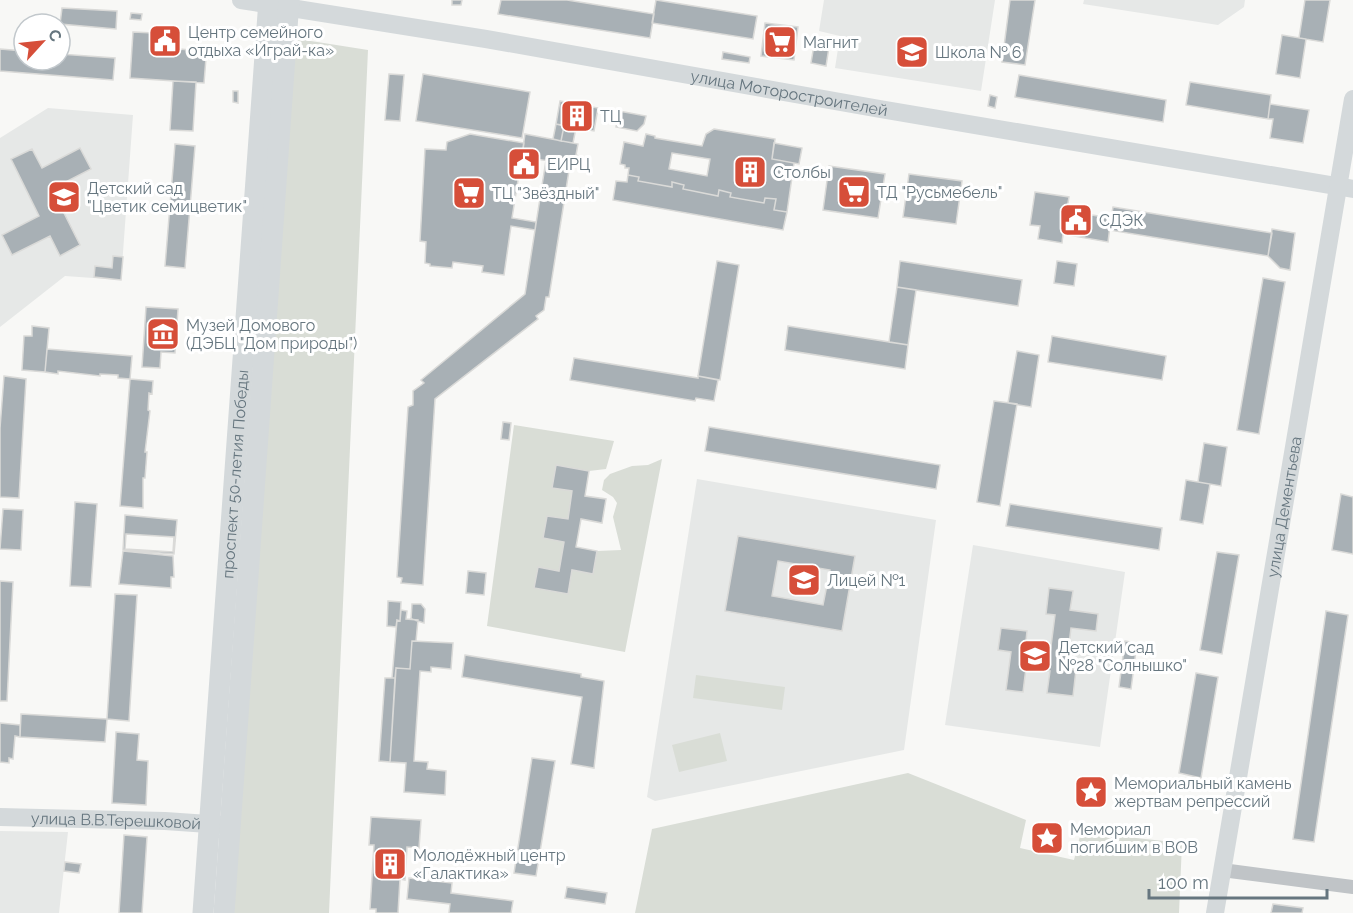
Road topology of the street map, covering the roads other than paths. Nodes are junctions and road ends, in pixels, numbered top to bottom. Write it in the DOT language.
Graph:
graph roads {
  1 [pos="241,0"];
  2 [pos="279,3"];
  3 [pos="1353,99"];
  4 [pos="1345,188"];
  5 [pos="0,817"];
  6 [pos="220,825"];
  7 [pos="1222,870"];
  8 [pos="1353,887"];
  9 [pos="203,913"];
  10 [pos="224,913"];
  11 [pos="1215,913"];
  1 -- 2 [label="street, улица Моторостроителей"];
  2 -- 4 [label="street, улица Моторостроителей"];
  2 -- 6 [label="main road, проспект 50-летия Победы"];
  3 -- 4 [label="street, улица Дементьева"];
  4 -- 7 [label="street, улица Дементьева"];
  5 -- 6 [label="street, улица В.В.Терешковой"];
  6 -- 9 [label="main road, проспект 50-летия Победы"];
  6 -- 10 [label="main road, проспект 50-летия Победы"];
  7 -- 8 [label="street"];
  7 -- 11 [label="street, улица Дементьева"];
}
